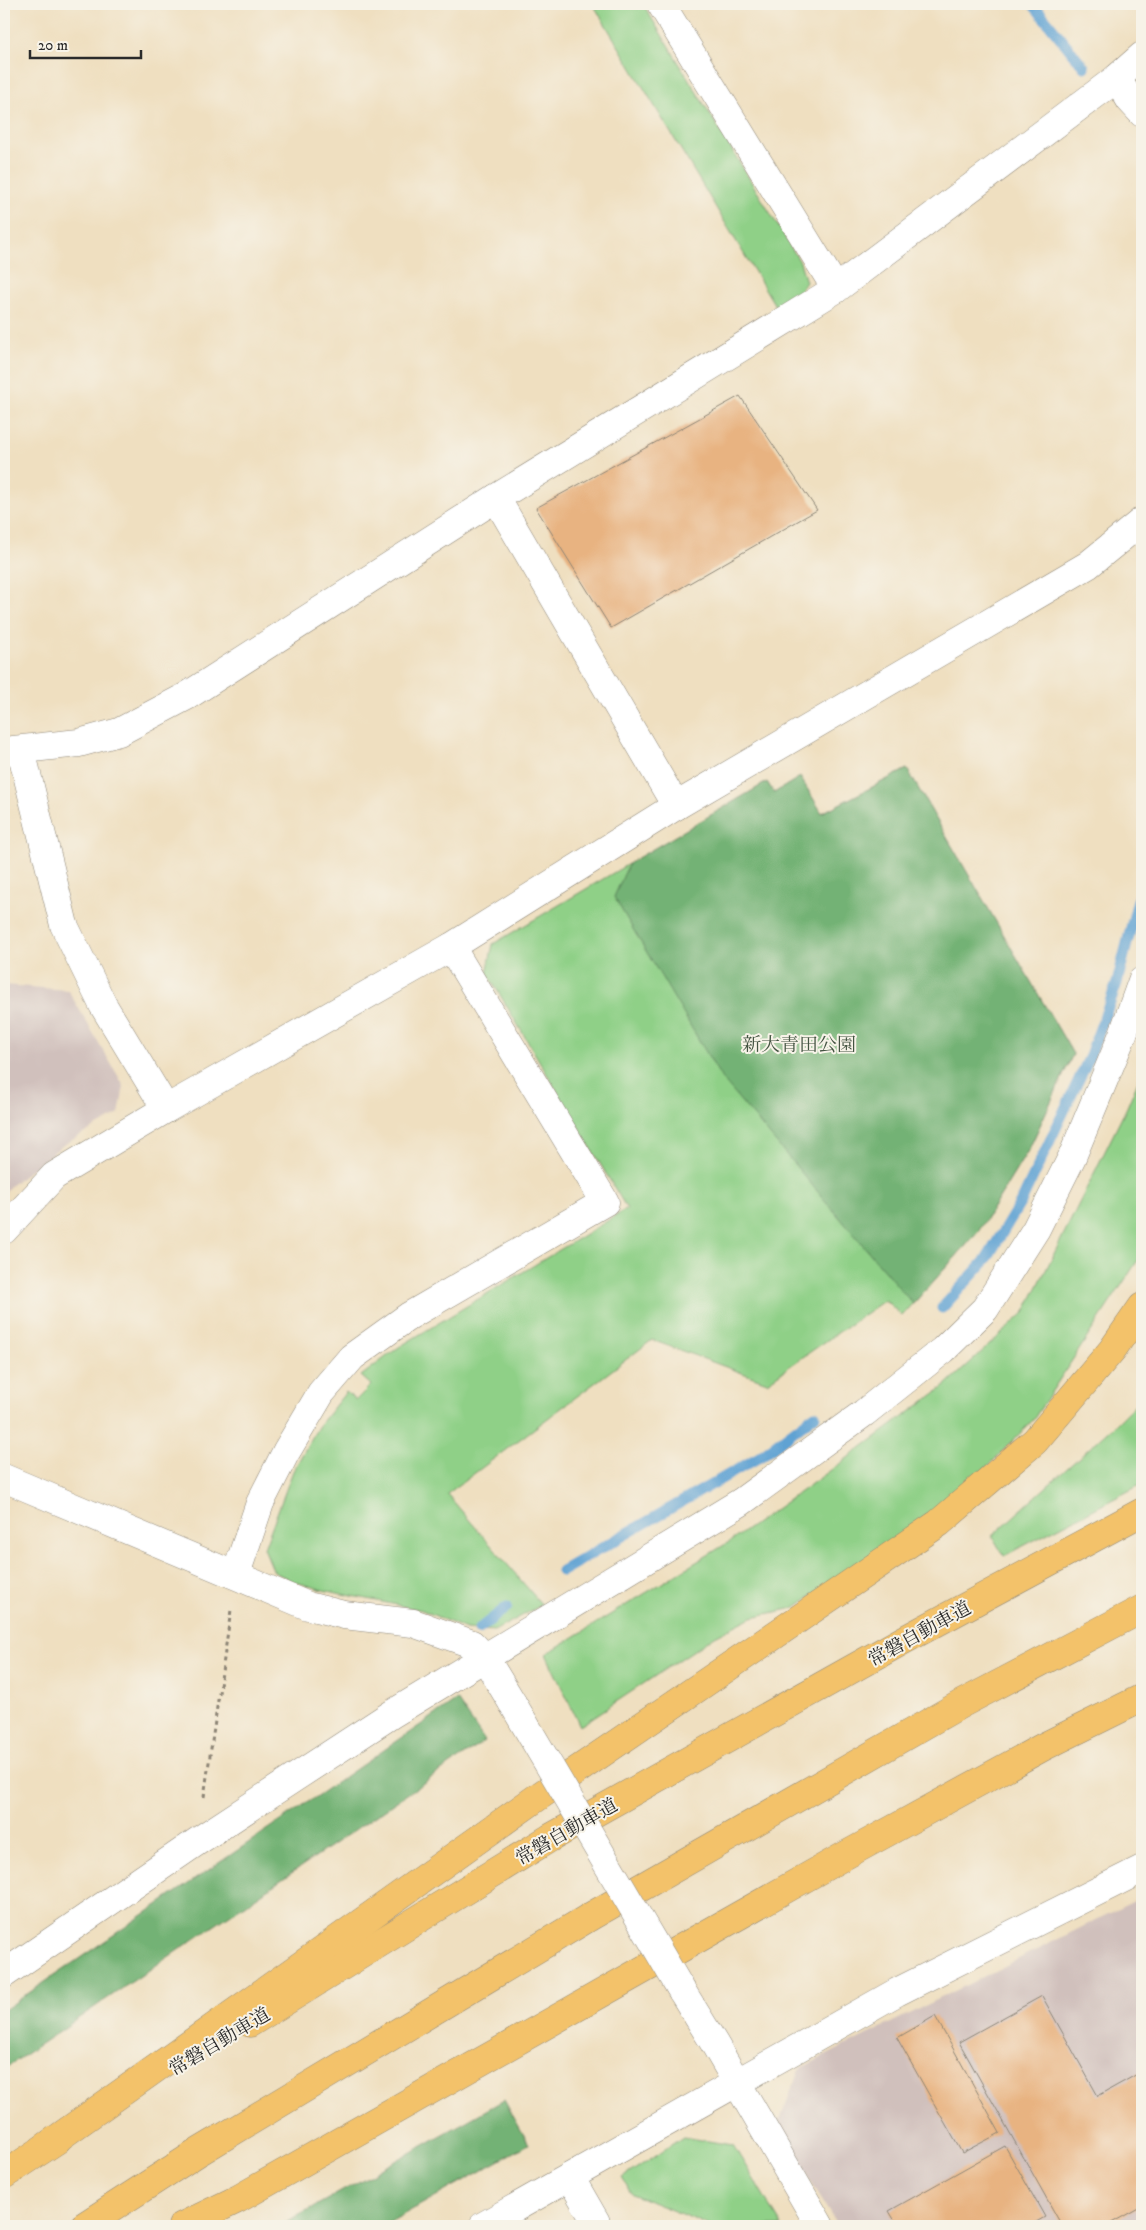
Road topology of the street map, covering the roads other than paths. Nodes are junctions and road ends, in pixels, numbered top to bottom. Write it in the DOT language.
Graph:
graph roads {
  1 [pos="660,4"];
  2 [pos="1142,56"];
  3 [pos="1117,78"];
  4 [pos="1142,113"];
  5 [pos="836,289"];
  6 [pos="496,498"];
  7 [pos="1142,521"];
  8 [pos="13,751"];
  9 [pos="676,806"];
  10 [pos="451,946"];
  11 [pos="1142,981"];
  12 [pos="166,1109"];
  13 [pos="4,1230"];
  14 [pos="1138,1321"];
  15 [pos="4,1478"];
  16 [pos="1142,1512"];
  17 [pos="236,1574"];
  18 [pos="1142,1609"];
  19 [pos="485,1658"];
  20 [pos="1142,1698"];
  21 [pos="1142,1869"];
  22 [pos="4,1974"];
  23 [pos="737,2082"];
  24 [pos="41,2150"];
  25 [pos="4,2175"];
  26 [pos="570,2176"];
  27 [pos="84,2226"];
  28 [pos="182,2226"];
  29 [pos="483,2226"];
  30 [pos="590,2226"];
  31 [pos="820,2226"];
  1 -- 5 [label="street"];
  2 -- 3 [label="street"];
  3 -- 4 [label="street"];
  3 -- 5 [label="street"];
  5 -- 6 [label="street"];
  6 -- 8 [label="street"];
  6 -- 9 [label="street"];
  7 -- 9 [label="street"];
  8 -- 12 [label="street"];
  9 -- 10 [label="street"];
  10 -- 12 [label="street"];
  10 -- 17 [label="street"];
  11 -- 19 [label="street"];
  12 -- 13 [label="street"];
  14 -- 24 [label="highway"];
  15 -- 17 [label="street"];
  16 -- 24 [label="highway, 常磐自動車道"];
  17 -- 19 [label="street"];
  18 -- 27 [label="highway"];
  19 -- 22 [label="street"];
  19 -- 23 [label="street, bridge"];
  20 -- 28 [label="highway"];
  21 -- 23 [label="street"];
  23 -- 26 [label="street"];
  23 -- 31 [label="street"];
  24 -- 25 [label="highway, 常磐自動車道"];
  26 -- 29 [label="street"];
  26 -- 30 [label="street"];
}
